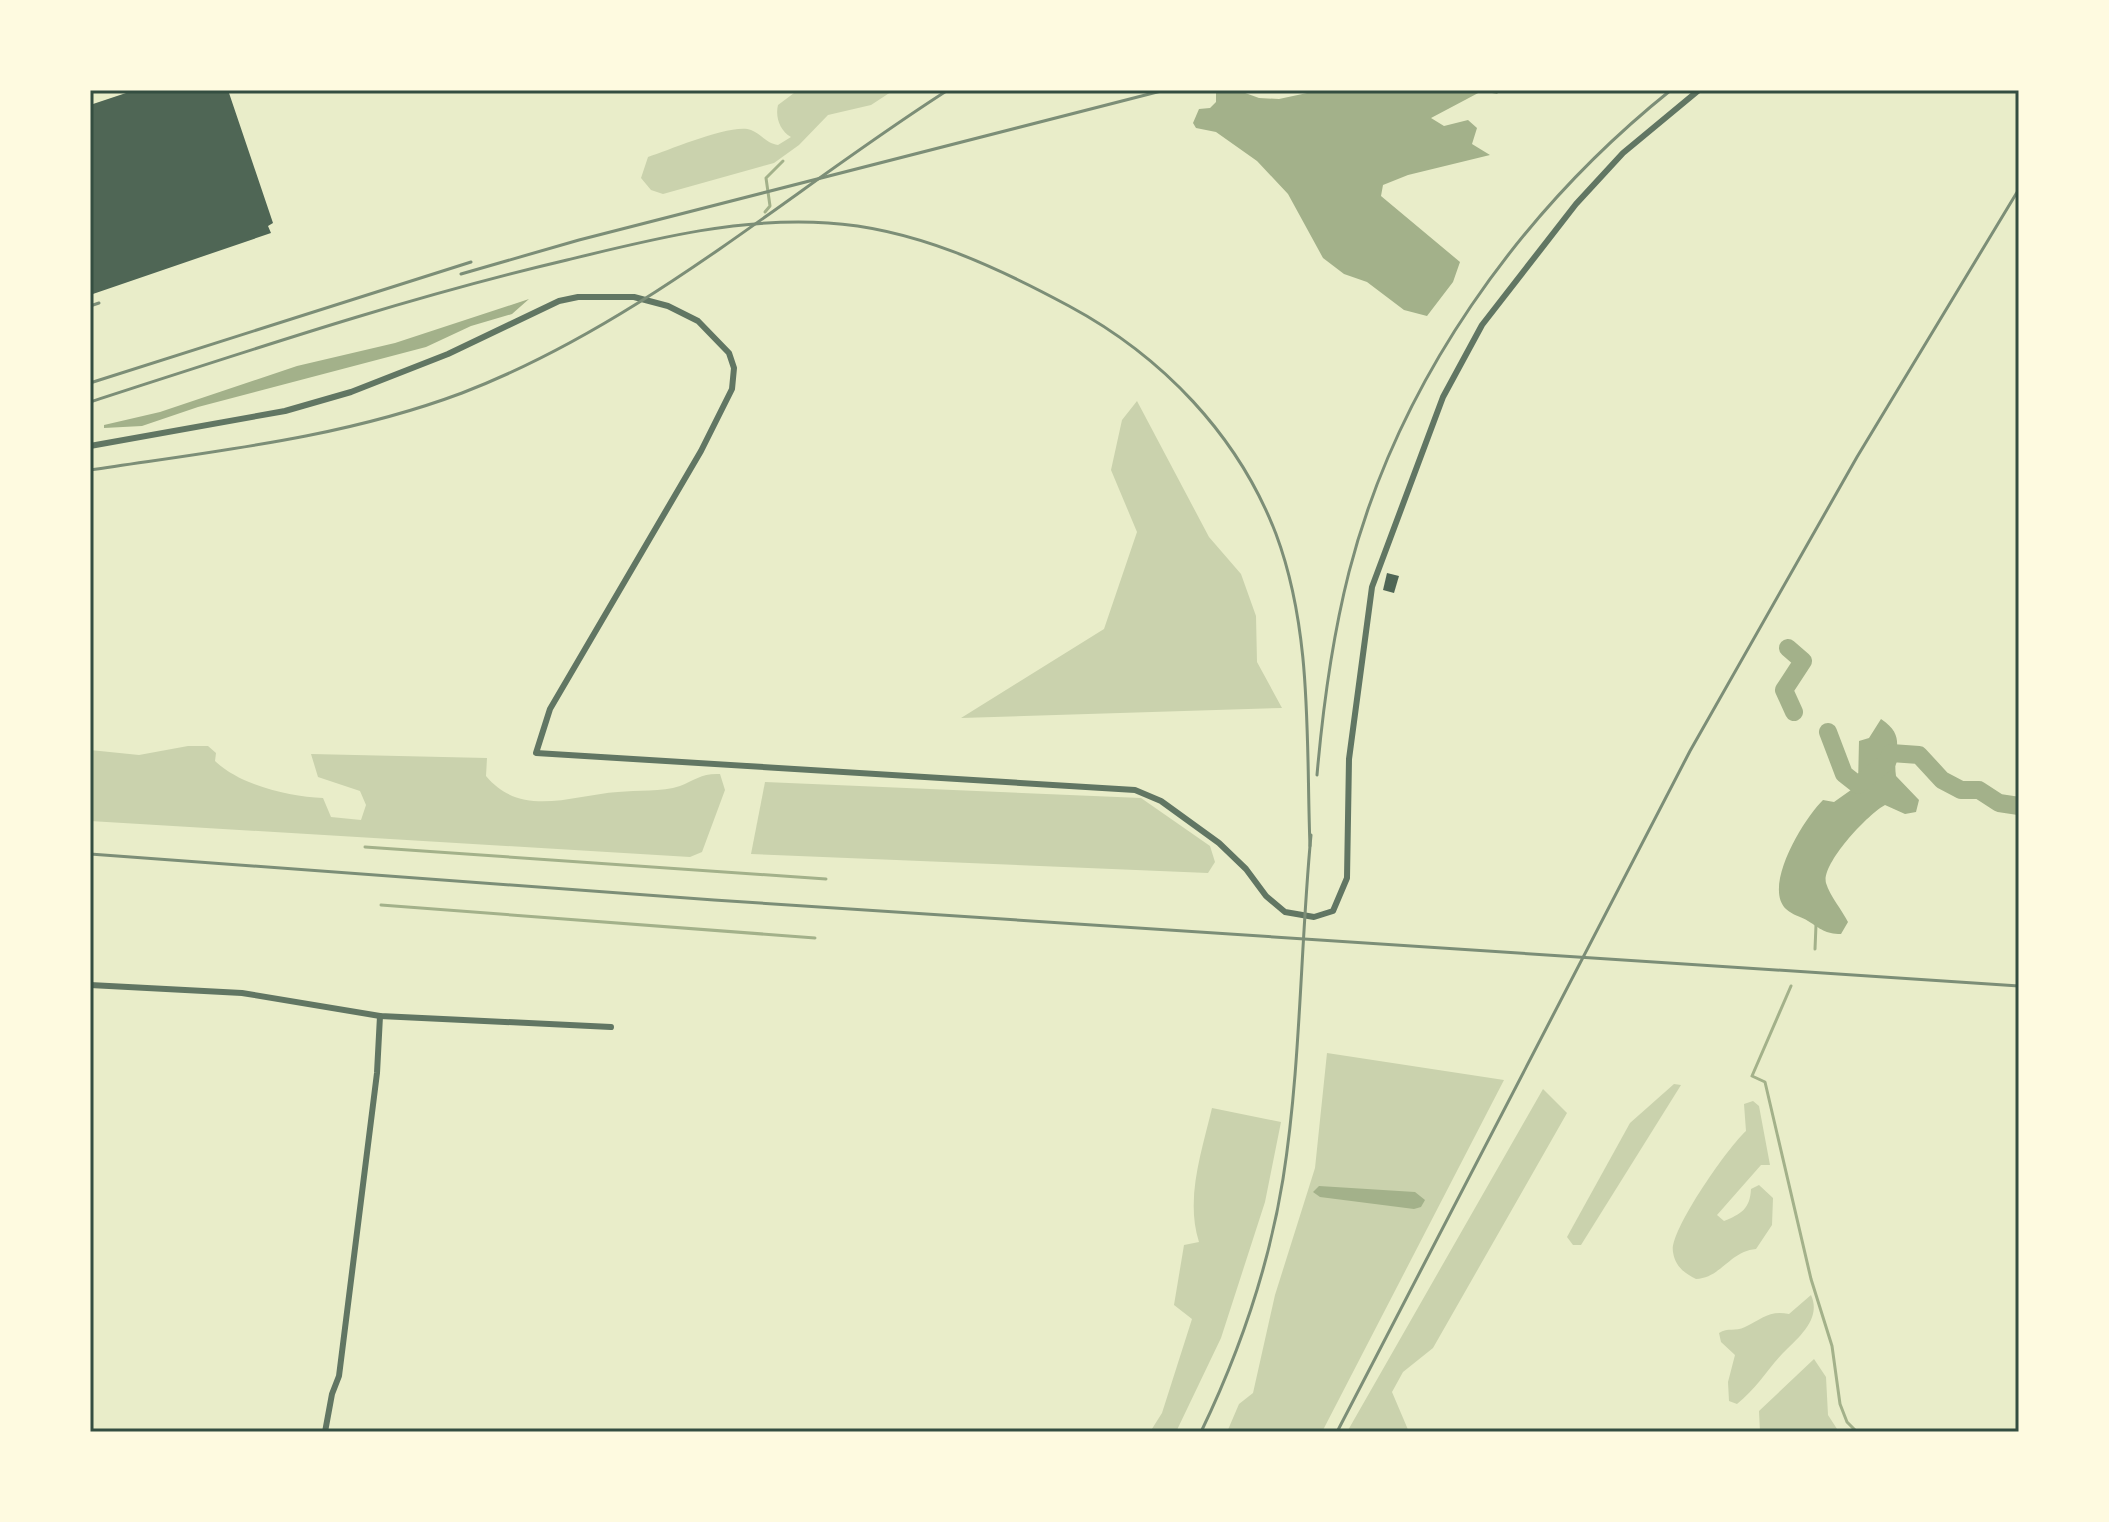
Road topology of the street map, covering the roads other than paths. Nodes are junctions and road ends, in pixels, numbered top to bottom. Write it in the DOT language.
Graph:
graph roads {
  1 [pos="1699,90"];
  2 [pos="90,446"];
  3 [pos="90,985"];
  4 [pos="380,1016"];
  5 [pos="611,1027"];
  6 [pos="325,1432"];
  1 -- 2 [label="street"];
  3 -- 4 [label="street"];
  4 -- 5 [label="street"];
  4 -- 6 [label="street"];
}
